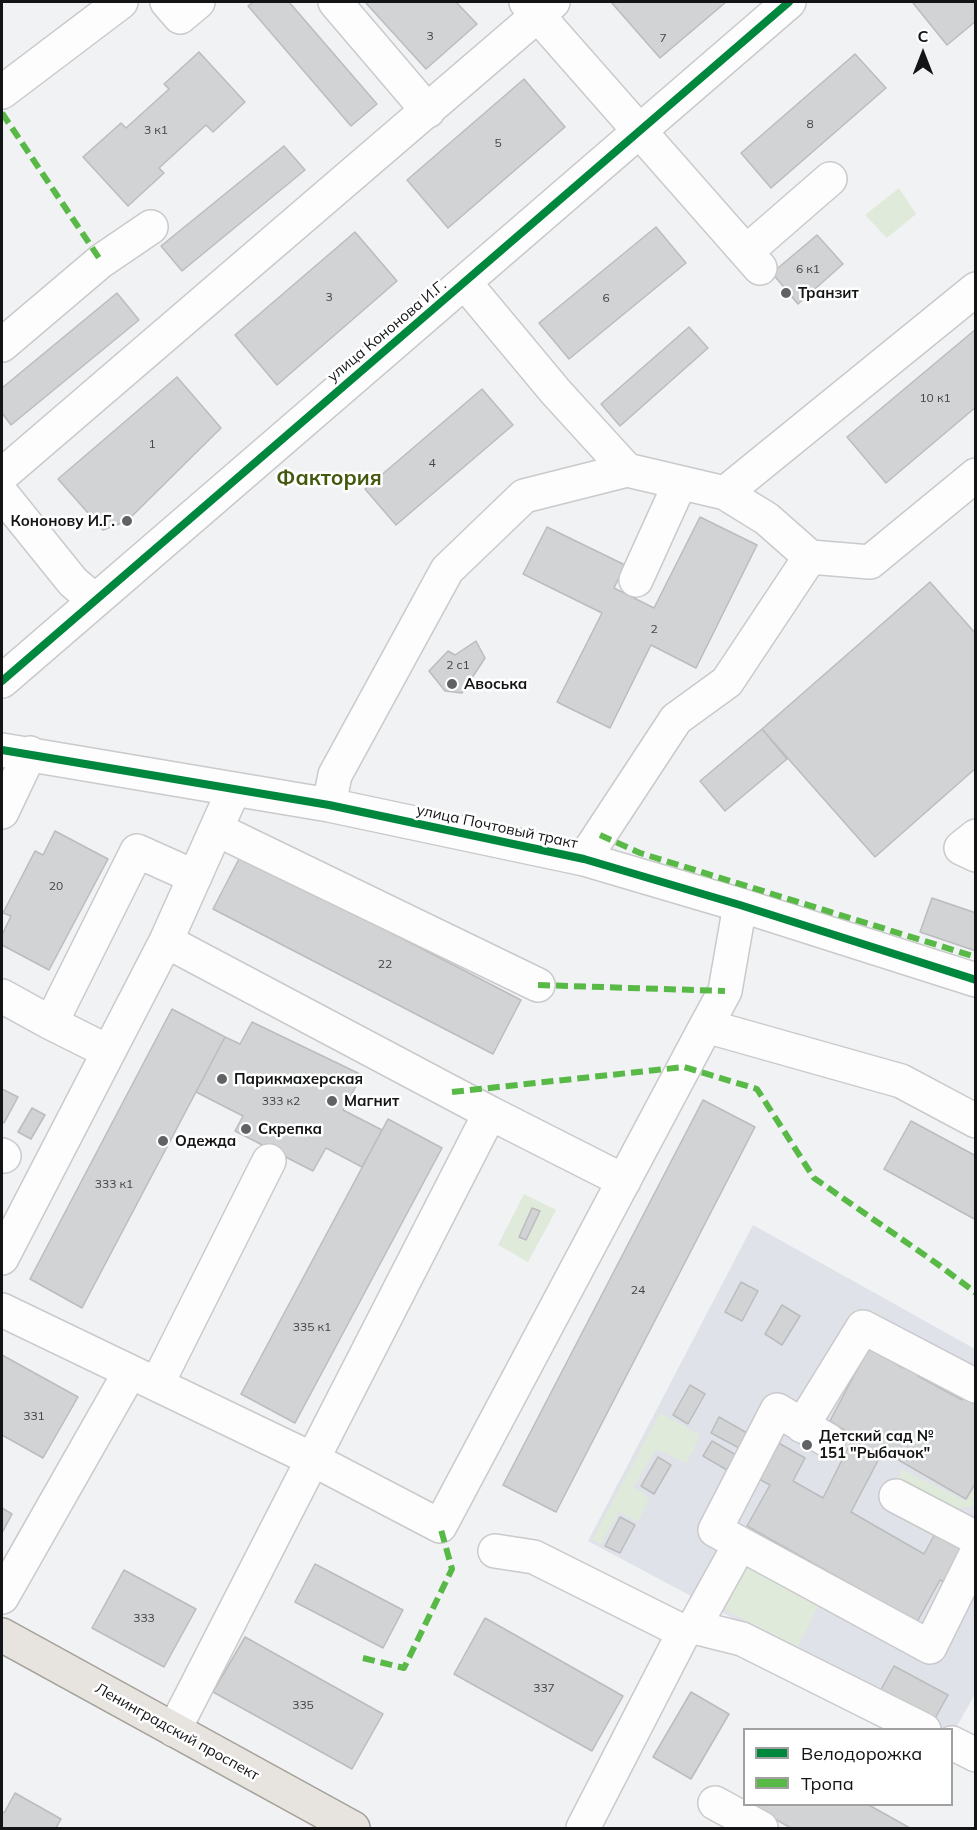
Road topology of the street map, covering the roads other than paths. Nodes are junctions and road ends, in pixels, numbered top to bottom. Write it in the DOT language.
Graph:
graph roads {
  1 [pos="121,2"];
  2 [pos="167,2"];
  3 [pos="198,2"];
  4 [pos="335,2"];
  5 [pos="789,2"];
  6 [pos="539,6"];
  7 [pos="2,92"];
  8 [pos="428,111"];
  9 [pos="636,130"];
  10 [pos="830,179"];
  11 [pos="151,227"];
  12 [pos="465,282"];
  13 [pos="975,289"];
  14 [pos="2,345"];
  15 [pos="627,470"];
  16 [pos="2,475"];
  17 [pos="975,475"];
  18 [pos="680,483"];
  19 [pos="725,493"];
  20 [pos="2,494"];
  21 [pos="810,557"];
  22 [pos="636,580"];
  23 [pos="93,599"];
  24 [pos="2,681"];
  25 [pos="16,751"];
  26 [pos="234,789"];
  27 [pos="329,805"];
  28 [pos="2,812"];
  29 [pos="216,829"];
  30 [pos="975,836"];
  31 [pos="975,855"];
  32 [pos="584,859"];
  33 [pos="195,877"];
  34 [pos="741,905"];
  35 [pos="166,941"];
  36 [pos="975,980"];
  37 [pos="538,985"];
  38 [pos="2,996"];
  39 [pos="51,1023"];
  40 [pos="706,1026"];
  41 [pos="107,1052"];
  42 [pos="490,1113"];
  43 [pos="975,1121"];
  44 [pos="269,1161"];
  45 [pos="624,1181"];
  46 [pos="2,1258"];
  47 [pos="2,1310"];
  48 [pos="143,1378"];
  49 [pos="975,1386"];
  50 [pos="314,1460"];
  51 [pos="896,1496"];
  52 [pos="975,1538"];
  53 [pos="741,1544"];
  54 [pos="495,1551"];
  55 [pos="975,1554"];
  56 [pos="2,1597"];
  57 [pos="689,1629"];
  58 [pos="2,1635"];
  59 [pos="920,1728"];
  60 [pos="174,1730"];
  61 [pos="953,1744"];
  62 [pos="975,1755"];
  63 [pos="715,1803"];
  64 [pos="353,1828"];
  65 [pos="583,1828"];
  66 [pos="761,1828"];
  1 -- 7 [label="street"];
  2 -- 3 [label="street"];
  4 -- 8 [label="street"];
  5 -- 9 [label="street, улица Кононова И.Г."];
  6 -- 8 [label="street"];
  6 -- 9 [label="street"];
  8 -- 16 [label="street"];
  9 -- 10 [label="street"];
  9 -- 12 [label="street, улица Кононова И.Г."];
  11 -- 14 [label="street"];
  12 -- 15 [label="street"];
  12 -- 23 [label="street, улица Кононова И.Г."];
  13 -- 19 [label="street"];
  15 -- 18 [label="street"];
  15 -- 27 [label="street"];
  17 -- 21 [label="street"];
  18 -- 19 [label="street"];
  18 -- 22 [label="street"];
  19 -- 21 [label="street"];
  20 -- 23 [label="street"];
  21 -- 32 [label="street"];
  23 -- 24 [label="street, улица Кононова И.Г."];
  25 -- 26 [label="street, улица Почтовый тракт"];
  25 -- 28 [label="street"];
  26 -- 27 [label="street, улица Почтовый тракт"];
  26 -- 29 [label="street"];
  27 -- 32 [label="street, улица Почтовый тракт"];
  29 -- 33 [label="street"];
  29 -- 37 [label="street"];
  30 -- 31 [label="street"];
  32 -- 34 [label="street, улица Почтовый тракт"];
  33 -- 35 [label="street"];
  33 -- 39 [label="street"];
  34 -- 36 [label="street, улица Почтовый тракт"];
  34 -- 40 [label="street"];
  35 -- 41 [label="street"];
  35 -- 42 [label="street"];
  38 -- 39 [label="street"];
  39 -- 41 [label="street"];
  40 -- 43 [label="street"];
  40 -- 45 [label="street"];
  41 -- 46 [label="street"];
  42 -- 45 [label="street"];
  42 -- 50 [label="street"];
  44 -- 48 [label="street"];
  45 -- 50 [label="street"];
  47 -- 48 [label="street"];
  48 -- 50 [label="street"];
  48 -- 56 [label="street"];
  49 -- 53 [label="street"];
  50 -- 60 [label="street"];
  51 -- 52 [label="street"];
  53 -- 55 [label="street"];
  53 -- 57 [label="street"];
  54 -- 57 [label="street"];
  57 -- 59 [label="street"];
  57 -- 65 [label="street"];
  58 -- 60 [label="main road, Ленинградский проспект"];
  60 -- 64 [label="main road, Ленинградский проспект"];
  61 -- 62 [label="street"];
  63 -- 66 [label="street"];
}
